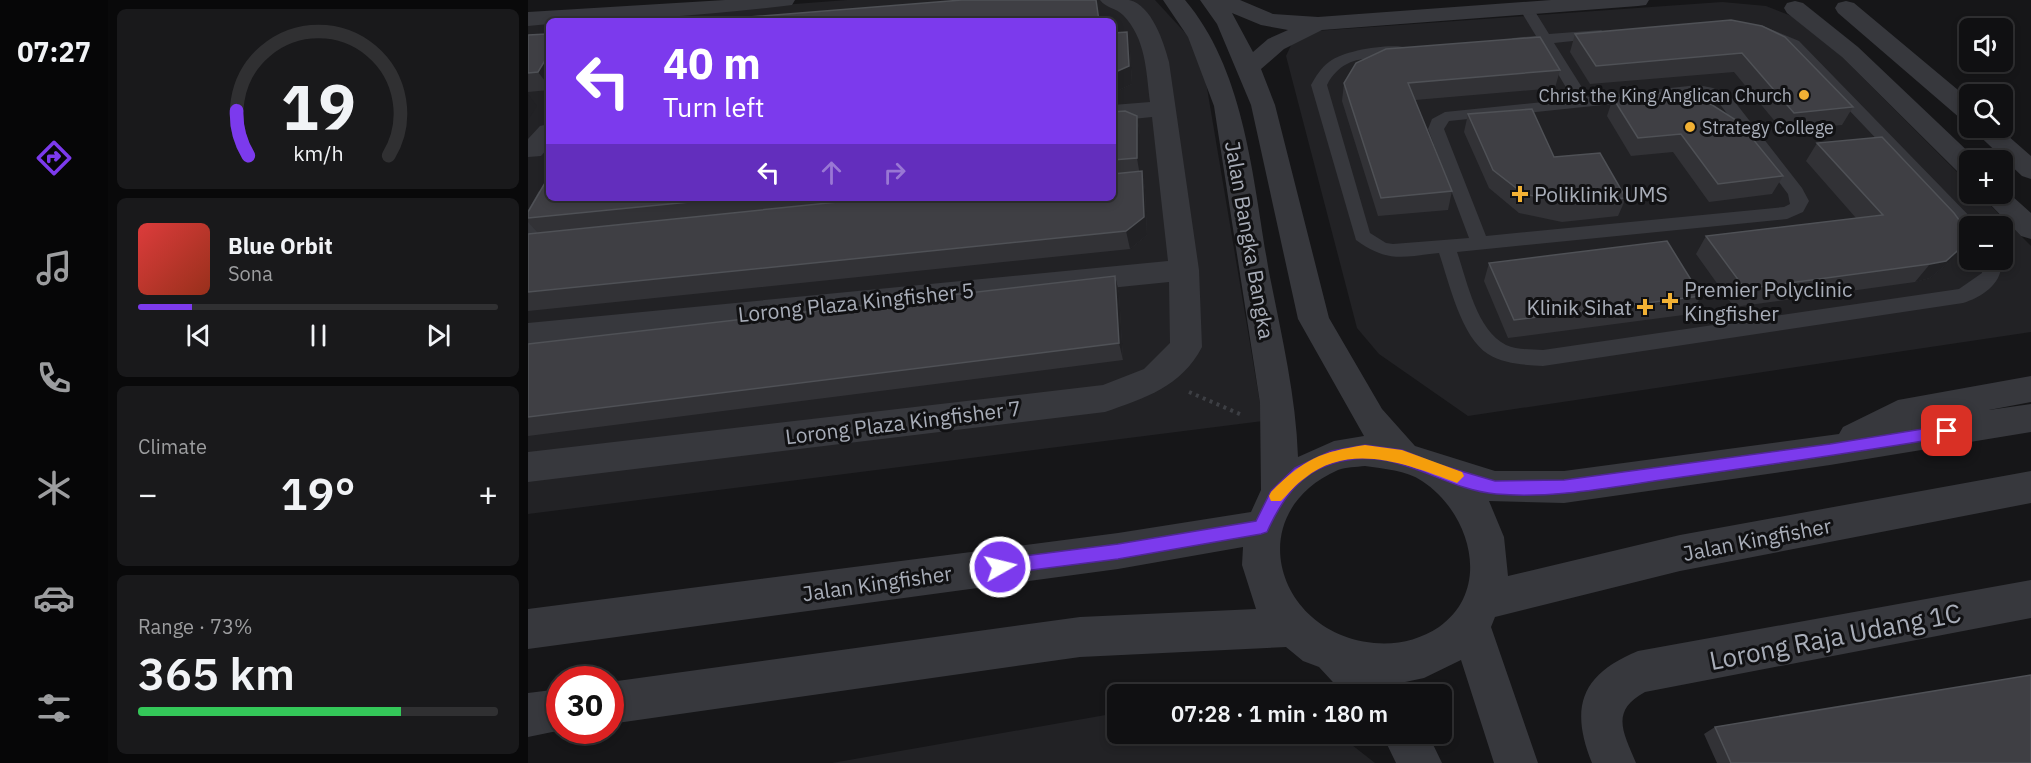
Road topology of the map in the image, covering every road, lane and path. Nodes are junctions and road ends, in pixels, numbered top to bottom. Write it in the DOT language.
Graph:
graph roads {
  1 [pos="540,0"];
  2 [pos="784,0"];
  3 [pos="1111,0"];
  4 [pos="1174,0"];
  5 [pos="1211,0"];
  6 [pos="1223,0"];
  7 [pos="1638,0"];
  8 [pos="528,1"];
  9 [pos="1785,4"];
  10 [pos="1851,4"];
  11 [pos="1526,8"];
  12 [pos="704,9"];
  13 [pos="580,16"];
  14 [pos="588,18"];
  15 [pos="678,18"];
  16 [pos="528,19"];
  17 [pos="1318,24"];
  18 [pos="1744,25"];
  19 [pos="1612,33"];
  20 [pos="1545,39"];
  21 [pos="1497,43"];
  22 [pos="1425,49"];
  23 [pos="1249,68"];
  24 [pos="1583,102"];
  25 [pos="1959,104"];
  26 [pos="1164,108"];
  27 [pos="1116,113"];
  28 [pos="1995,138"];
  29 [pos="1959,158"];
  30 [pos="2031,171"];
  31 [pos="546,192"];
  32 [pos="528,195"];
  33 [pos="547,201"];
  34 [pos="2005,204"];
  35 [pos="1960,216"];
  36 [pos="2031,229"];
  37 [pos="528,237"];
  38 [pos="1480,243"];
  39 [pos="1446,246"];
  40 [pos="1184,270"];
  41 [pos="1991,270"];
  42 [pos="528,335"];
  43 [pos="1156,378"];
  44 [pos="2031,389"];
  45 [pos="2031,418"];
  46 [pos="1279,431"];
  47 [pos="1830,450"];
  48 [pos="1402,456"];
  49 [pos="528,467"];
  50 [pos="1435,470"];
  51 [pos="2031,488"];
  52 [pos="1279,493"];
  53 [pos="1261,527"];
  54 [pos="2031,599"];
  55 [pos="1477,613"];
  56 [pos="1290,627"];
  57 [pos="528,630"];
  58 [pos="1335,656"];
  59 [pos="1364,684"];
  60 [pos="624,701"];
  61 [pos="546,712"];
  62 [pos="528,715"];
  63 [pos="1410,744"];
  64 [pos="1420,763"];
  65 [pos="1516,763"];
  66 [pos="1614,763"];
  1 -- 8 [label="street"];
  2 -- 12 [label="street"];
  3 -- 26 [label="street, Lorong Plaza Kingfisher 7"];
  4 -- 46 [label="street, Jalan Bangka Bangka"];
  5 -- 23 [label="street, Jalan Bangka Bangka"];
  6 -- 17 [label="street"];
  7 -- 11 [label="street"];
  9 -- 10 [label="street"];
  9 -- 29 [label="street"];
  10 -- 25 [label="street"];
  11 -- 17 [label="street"];
  11 -- 20 [label="lane"];
  12 -- 13 [label="street"];
  12 -- 15 [label="street"];
  13 -- 14 [label="street"];
  13 -- 16 [label="street"];
  17 -- 23 [label="street"];
  18 -- 35 [label="lane"];
  19 -- 20 [label="lane"];
  20 -- 21 [label="lane"];
  20 -- 24 [label="lane"];
  22 -- 39 [label="lane"];
  23 -- 48 [label="street, Jalan Bangka Bangka"];
  24 -- 38 [label="lane"];
  24 -- 38 [label="lane"];
  26 -- 27 [label="street"];
  26 -- 40 [label="street, Lorong Plaza Kingfisher 7"];
  28 -- 30 [label="street"];
  31 -- 32 [label="street"];
  33 -- 37 [label="street"];
  34 -- 36 [label="street"];
  38 -- 39 [label="lane"];
  39 -- 41 [label="lane"];
  40 -- 42 [label="street, Lorong Plaza Kingfisher 5"];
  40 -- 43 [label="street, Lorong Plaza Kingfisher 7"];
  43 -- 46 [label="path"];
  43 -- 49 [label="street, Lorong Plaza Kingfisher 7"];
  44 -- 47 [label="street"];
  45 -- 47 [label="street"];
  46 -- 52 [label="street, Jalan Bangka Bangka"];
  47 -- 50 [label="street"];
  48 -- 50 [label="street"];
  48 -- 52 [label="street"];
  50 -- 55 [label="street"];
  51 -- 55 [label="street, Jalan Kingfisher"];
  52 -- 53 [label="street"];
  53 -- 56 [label="street"];
  53 -- 57 [label="street, Jalan Kingfisher"];
  54 -- 66 [label="street, Lorong Raja Udang 1C"];
  55 -- 58 [label="street"];
  55 -- 65 [label="street"];
  56 -- 58 [label="street"];
  56 -- 60 [label="street"];
  58 -- 59 [label="street"];
  61 -- 62 [label="street"];
  63 -- 64 [label="street"];
}
